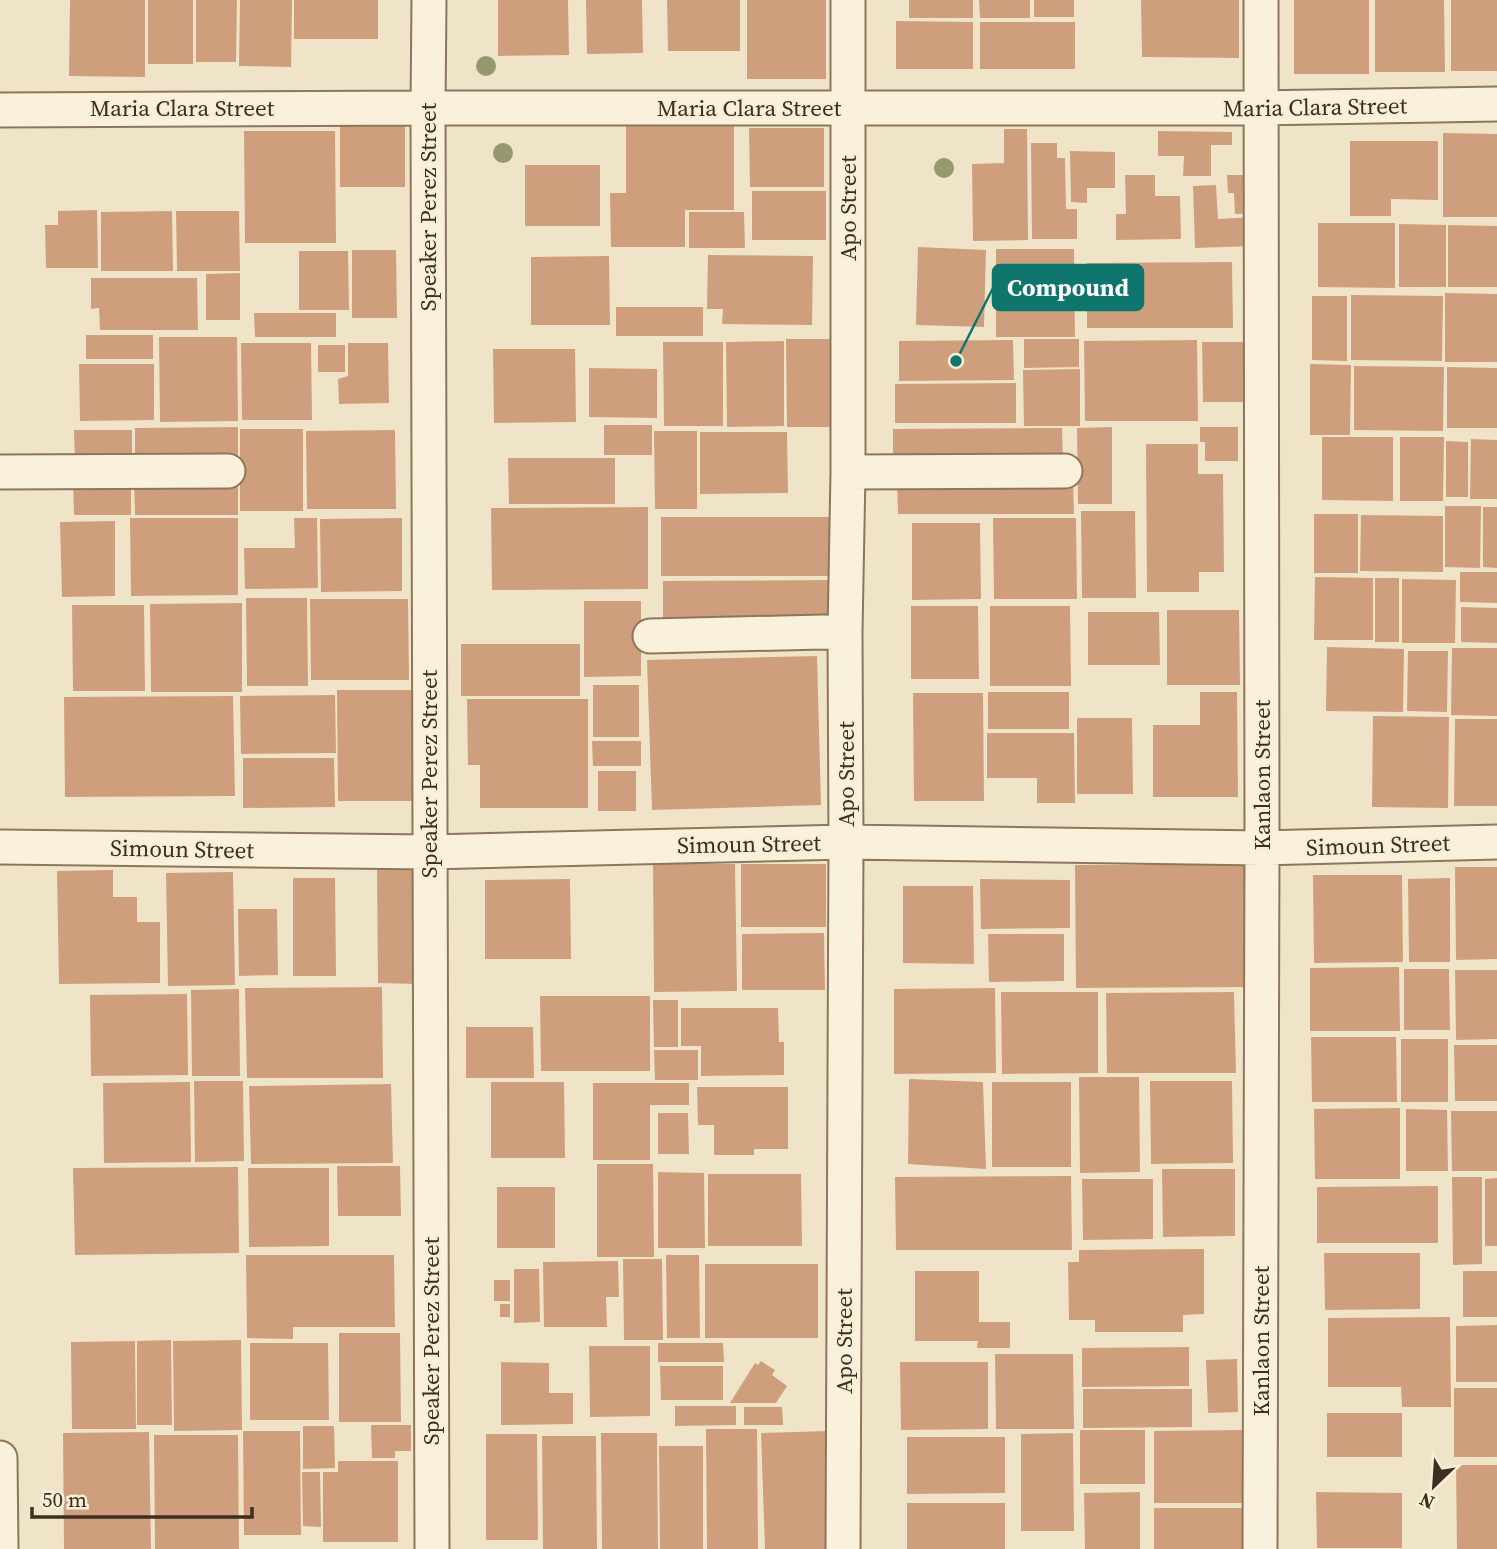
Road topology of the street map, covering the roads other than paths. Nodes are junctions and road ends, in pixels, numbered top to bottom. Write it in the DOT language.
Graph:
graph roads {
  1 [pos="429,0"];
  2 [pos="848,0"];
  3 [pos="1261,0"];
  4 [pos="1497,104"];
  5 [pos="428,108"];
  6 [pos="848,108"];
  7 [pos="1262,108"];
  8 [pos="0,110"];
  9 [pos="229,471"];
  10 [pos="1065,471"];
  11 [pos="0,472"];
  12 [pos="848,472"];
  13 [pos="845,633"];
  14 [pos="650,636"];
  15 [pos="846,842"];
  16 [pos="1497,842"];
  17 [pos="0,847"];
  18 [pos="1262,848"];
  19 [pos="429,852"];
  20 [pos="0,1458"];
  21 [pos="1,1549"];
  22 [pos="432,1549"];
  23 [pos="843,1549"];
  24 [pos="1260,1549"];
  1 -- 5 [label="street, Speaker Perez Street"];
  2 -- 6 [label="street, Apo Street"];
  3 -- 7 [label="street, Kanlaon Street"];
  4 -- 7 [label="street, Maria Clara Street"];
  5 -- 6 [label="street, Maria Clara Street"];
  5 -- 8 [label="street, Maria Clara Street"];
  5 -- 19 [label="street, Speaker Perez Street"];
  6 -- 7 [label="street, Maria Clara Street"];
  6 -- 12 [label="street, Apo Street"];
  7 -- 18 [label="street, Kanlaon Street"];
  9 -- 11 [label="street"];
  10 -- 12 [label="street"];
  12 -- 13 [label="street, Apo Street"];
  13 -- 14 [label="street"];
  13 -- 15 [label="street, Apo Street"];
  15 -- 18 [label="street, Simoun Street"];
  15 -- 19 [label="street, Simoun Street"];
  15 -- 23 [label="street, Apo Street"];
  16 -- 18 [label="street, Simoun Street"];
  17 -- 19 [label="street, Simoun Street"];
  18 -- 24 [label="street, Kanlaon Street"];
  19 -- 22 [label="street, Speaker Perez Street"];
  20 -- 21 [label="street"];
}
